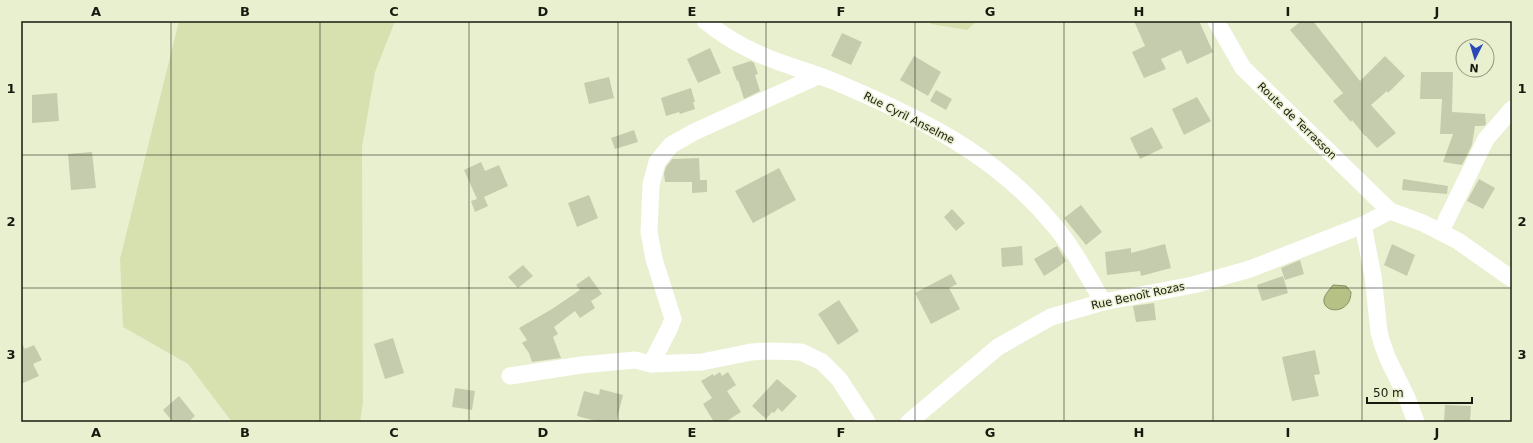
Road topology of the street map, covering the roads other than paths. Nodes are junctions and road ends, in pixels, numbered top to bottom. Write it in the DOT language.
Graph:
graph roads {
  1 [pos="705,21"];
  2 [pos="1216,21"];
  3 [pos="818,76"];
  4 [pos="1512,110"];
  5 [pos="1390,211"];
  6 [pos="1363,225"];
  7 [pos="1441,231"];
  8 [pos="1512,279"];
  9 [pos="1103,302"];
  10 [pos="651,364"];
  11 [pos="510,376"];
  12 [pos="867,422"];
  13 [pos="908,422"];
  14 [pos="1416,422"];
  1 -- 3 [label="street, Rue Cyril Anselme"];
  2 -- 5 [label="street, Route de Terrasson"];
  3 -- 9 [label="street, Rue Cyril Anselme"];
  3 -- 10 [label="street"];
  4 -- 7 [label="street"];
  5 -- 6 [label="street, Rue Benoît Rozas"];
  5 -- 7 [label="street"];
  6 -- 9 [label="street, Rue Benoît Rozas"];
  6 -- 14 [label="street"];
  7 -- 8 [label="street"];
  9 -- 13 [label="street, Rue Benoît Rozas"];
  10 -- 11 [label="street"];
  10 -- 12 [label="street"];
}
